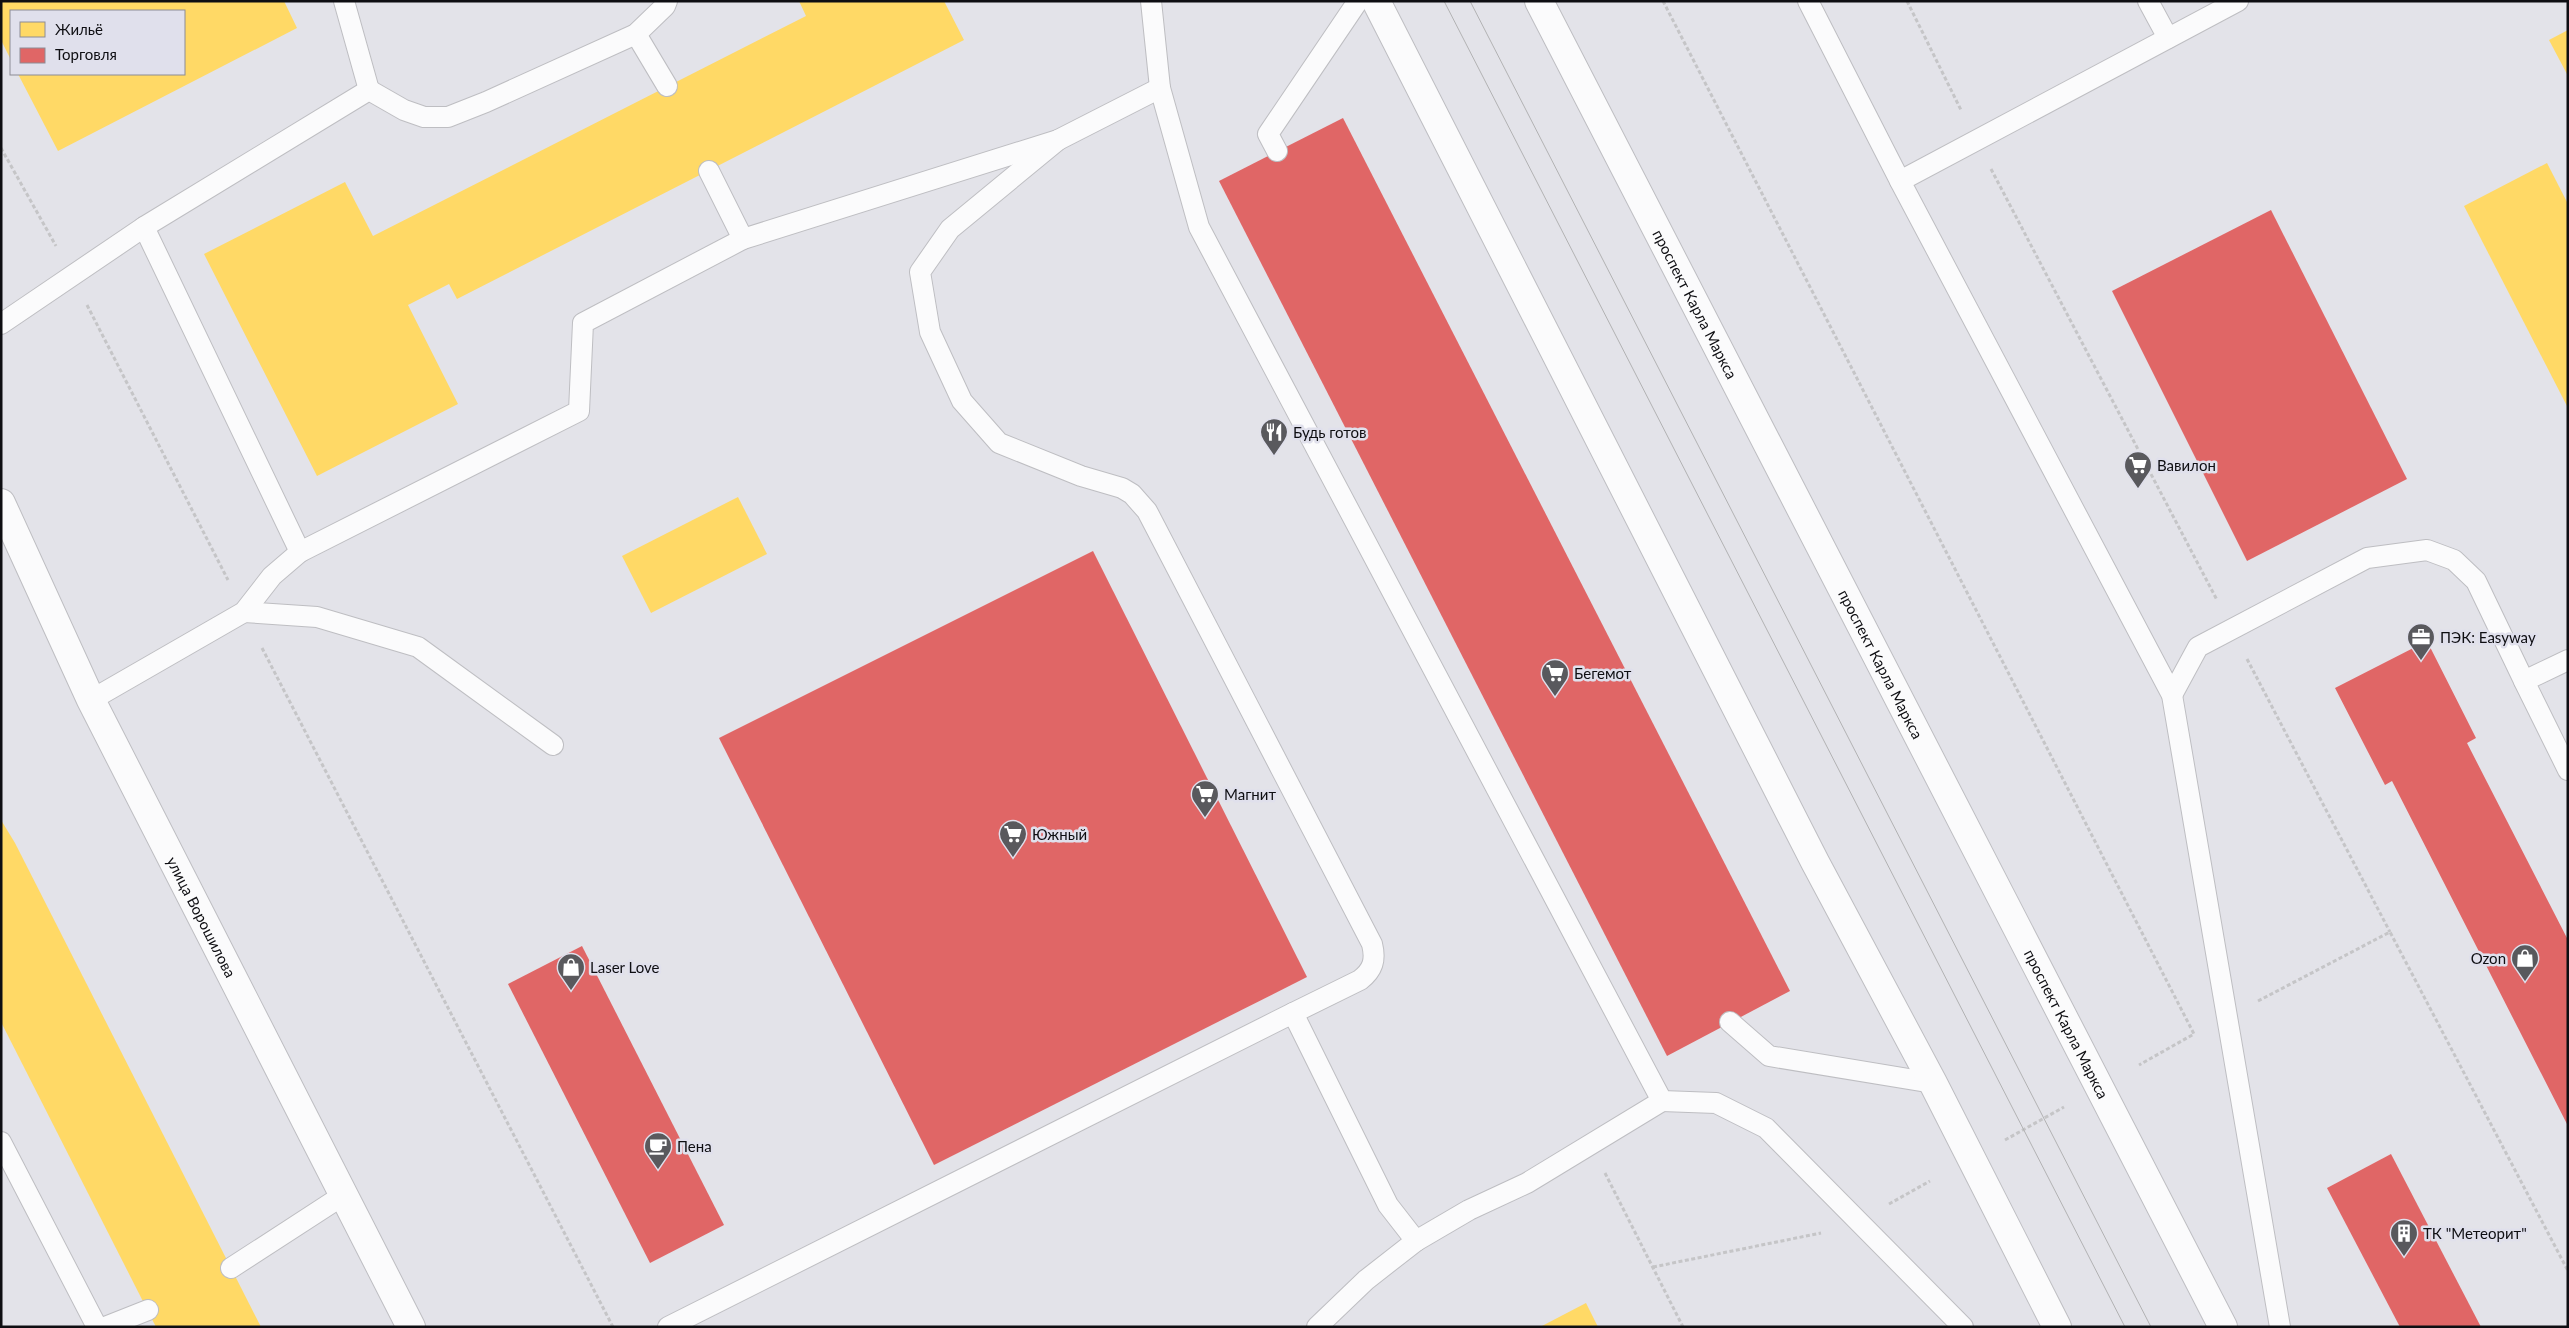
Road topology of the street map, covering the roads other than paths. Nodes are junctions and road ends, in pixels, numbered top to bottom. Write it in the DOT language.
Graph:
graph roads {
  1 [pos="344,1"];
  2 [pos="667,1"];
  3 [pos="1151,1"];
  4 [pos="1358,1"];
  5 [pos="1376,1"];
  6 [pos="1539,1"];
  7 [pos="1808,1"];
  8 [pos="2148,1"];
  9 [pos="2238,1"];
  10 [pos="636,34"];
  11 [pos="2168,38"];
  12 [pos="667,86"];
  13 [pos="1160,88"];
  14 [pos="369,90"];
  15 [pos="1058,140"];
  16 [pos="1277,152"];
  17 [pos="709,171"];
  18 [pos="1900,181"];
  19 [pos="144,228"];
  20 [pos="743,239"];
  21 [pos="1,324"];
  22 [pos="3,511"];
  23 [pos="300,552"];
  24 [pos="244,612"];
  25 [pos="2568,660"];
  26 [pos="2524,681"];
  27 [pos="2172,695"];
  28 [pos="91,700"];
  29 [pos="553,745"];
  30 [pos="2568,770"];
  31 [pos="1294,1012"];
  32 [pos="1730,1022"];
  33 [pos="1933,1083"];
  34 [pos="1662,1101"];
  35 [pos="1,1142"];
  36 [pos="345,1194"];
  37 [pos="1416,1241"];
  38 [pos="231,1268"];
  39 [pos="148,1310"];
  40 [pos="1315,1326"];
  41 [pos="97,1327"];
  42 [pos="105,1327"];
  43 [pos="411,1327"];
  44 [pos="668,1327"];
  45 [pos="1963,1327"];
  46 [pos="2057,1327"];
  47 [pos="2223,1327"];
  48 [pos="2280,1327"];
  1 -- 14 [label="lane"];
  2 -- 10 [label="lane"];
  3 -- 13 [label="lane"];
  4 -- 16 [label="lane"];
  5 -- 33 [label="main road"];
  6 -- 47 [label="main road, проспект Карла Маркса"];
  7 -- 18 [label="lane"];
  8 -- 11 [label="lane"];
  9 -- 11 [label="lane"];
  10 -- 12 [label="lane"];
  10 -- 14 [label="lane"];
  11 -- 18 [label="lane"];
  13 -- 15 [label="lane"];
  13 -- 34 [label="lane"];
  14 -- 19 [label="lane"];
  15 -- 20 [label="lane"];
  15 -- 31 [label="lane"];
  17 -- 20 [label="lane"];
  18 -- 27 [label="lane"];
  19 -- 21 [label="lane"];
  19 -- 23 [label="lane"];
  20 -- 23 [label="lane"];
  22 -- 28 [label="main road, улица Ворошилова"];
  23 -- 24 [label="lane"];
  24 -- 28 [label="lane"];
  24 -- 29 [label="lane"];
  25 -- 26 [label="lane"];
  26 -- 27 [label="lane"];
  26 -- 30 [label="lane"];
  27 -- 48 [label="lane"];
  28 -- 36 [label="main road, улица Ворошилова"];
  31 -- 37 [label="lane"];
  31 -- 44 [label="lane"];
  32 -- 33 [label="lane"];
  33 -- 46 [label="main road"];
  34 -- 37 [label="lane"];
  34 -- 45 [label="lane"];
  35 -- 41 [label="lane"];
  36 -- 38 [label="lane"];
  36 -- 43 [label="main road, улица Ворошилова"];
  37 -- 40 [label="lane"];
  39 -- 42 [label="lane"];
}
